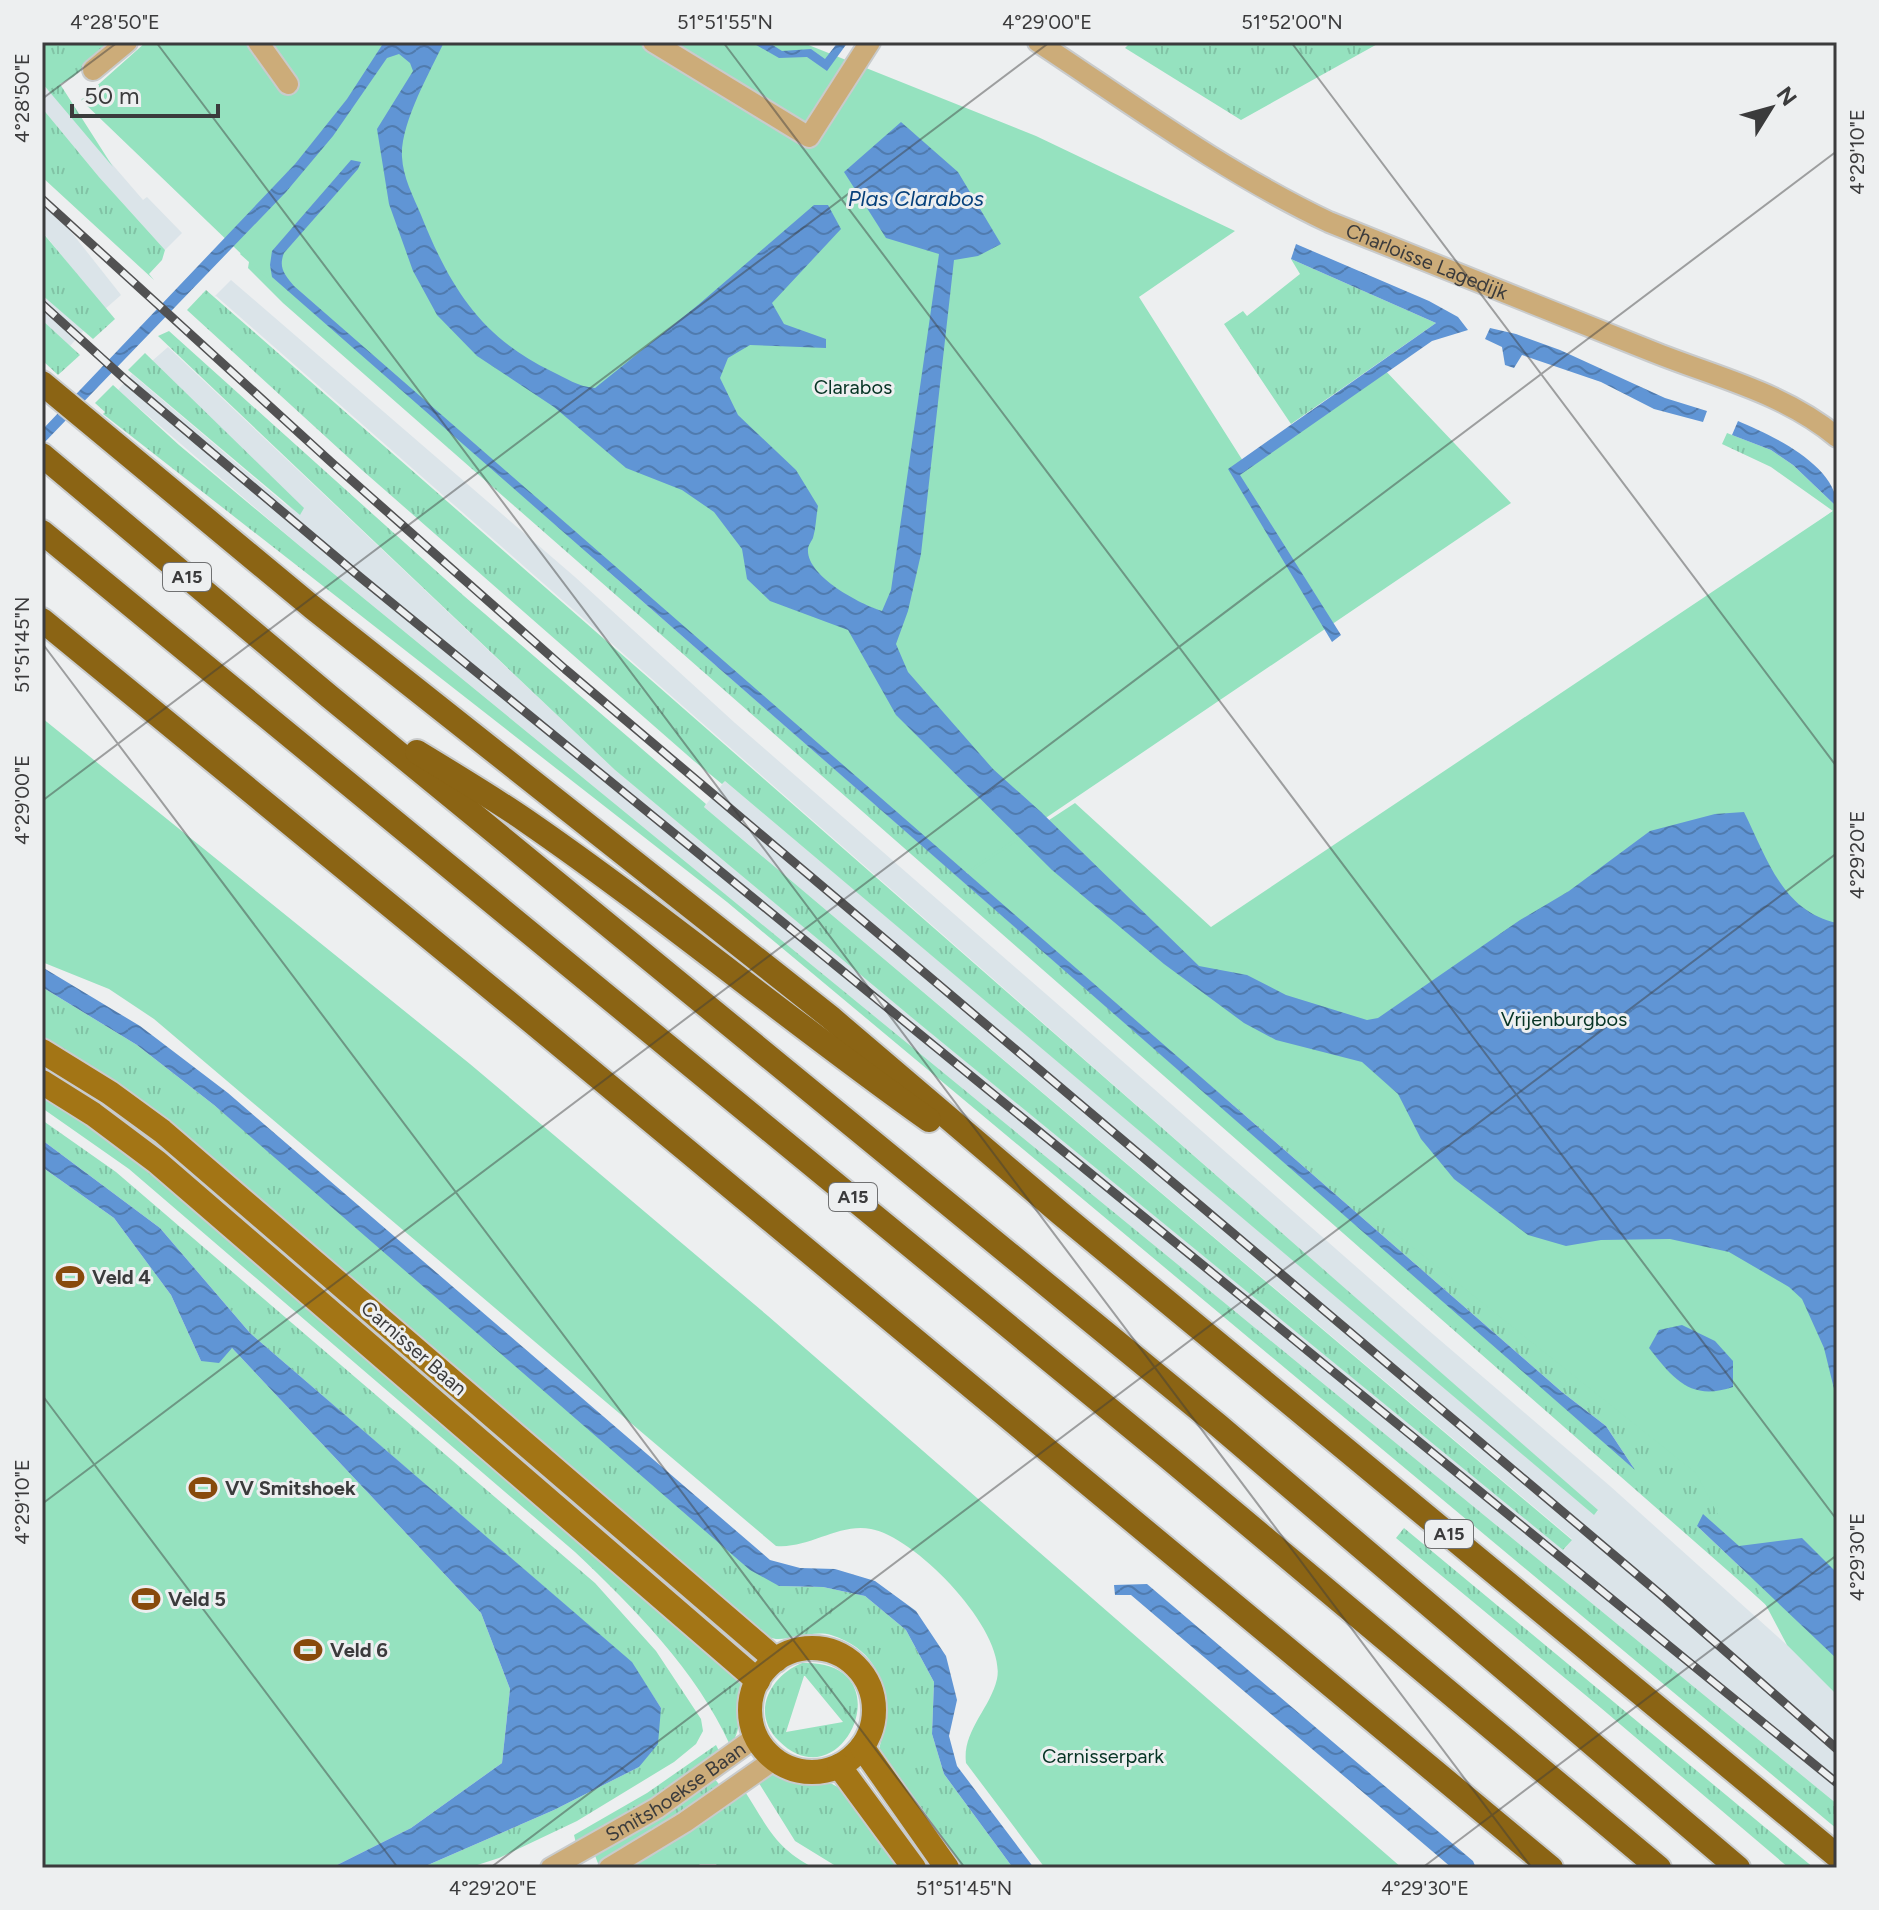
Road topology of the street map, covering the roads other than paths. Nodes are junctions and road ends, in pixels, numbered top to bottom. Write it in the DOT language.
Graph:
graph roads {
  1 [pos="127,42"];
  2 [pos="258,42"];
  3 [pos="653,42"];
  4 [pos="870,42"];
  5 [pos="1038,42"];
  6 [pos="93,70"];
  7 [pos="288,84"];
  8 [pos="44,385"];
  9 [pos="1837,437"];
  10 [pos="43,456"];
  11 [pos="42,532"];
  12 [pos="42,620"];
  13 [pos="330,697"];
  14 [pos="42,1051"];
  15 [pos="42,1082"];
  16 [pos="1060,1213"];
  17 [pos="776,1660"];
  18 [pos="758,1681"];
  19 [pos="756,1737"];
  20 [pos="862,1747"];
  21 [pos="775,1759"];
  22 [pos="839,1766"];
  23 [pos="1837,1856"];
  24 [pos="551,1868"];
  25 [pos="609,1868"];
  26 [pos="914,1868"];
  27 [pos="947,1868"];
  28 [pos="1551,1868"];
  29 [pos="1659,1868"];
  30 [pos="1738,1868"];
  1 -- 6 [label="street"];
  2 -- 7 [label="street"];
  3 -- 4 [label="street"];
  5 -- 9 [label="street, Charloisse Lagedijk"];
  8 -- 16 [label="highway, A15"];
  10 -- 13 [label="highway, A15"];
  11 -- 29 [label="highway, A15"];
  12 -- 28 [label="highway"];
  13 -- 16 [label="highway, A15"];
  13 -- 30 [label="highway, A15"];
  14 -- 17 [label="main road, Carnisser Baan"];
  15 -- 18 [label="main road, Carnisser Baan"];
  16 -- 23 [label="highway, A15"];
  17 -- 18 [label="main road"];
  17 -- 20 [label="main road"];
  18 -- 19 [label="main road"];
  19 -- 21 [label="main road"];
  19 -- 24 [label="street, Smitshoekse Baan"];
  20 -- 22 [label="main road"];
  20 -- 27 [label="main road"];
  21 -- 22 [label="main road"];
  21 -- 25 [label="street, Smitshoekse Baan"];
  22 -- 26 [label="main road"];
}
